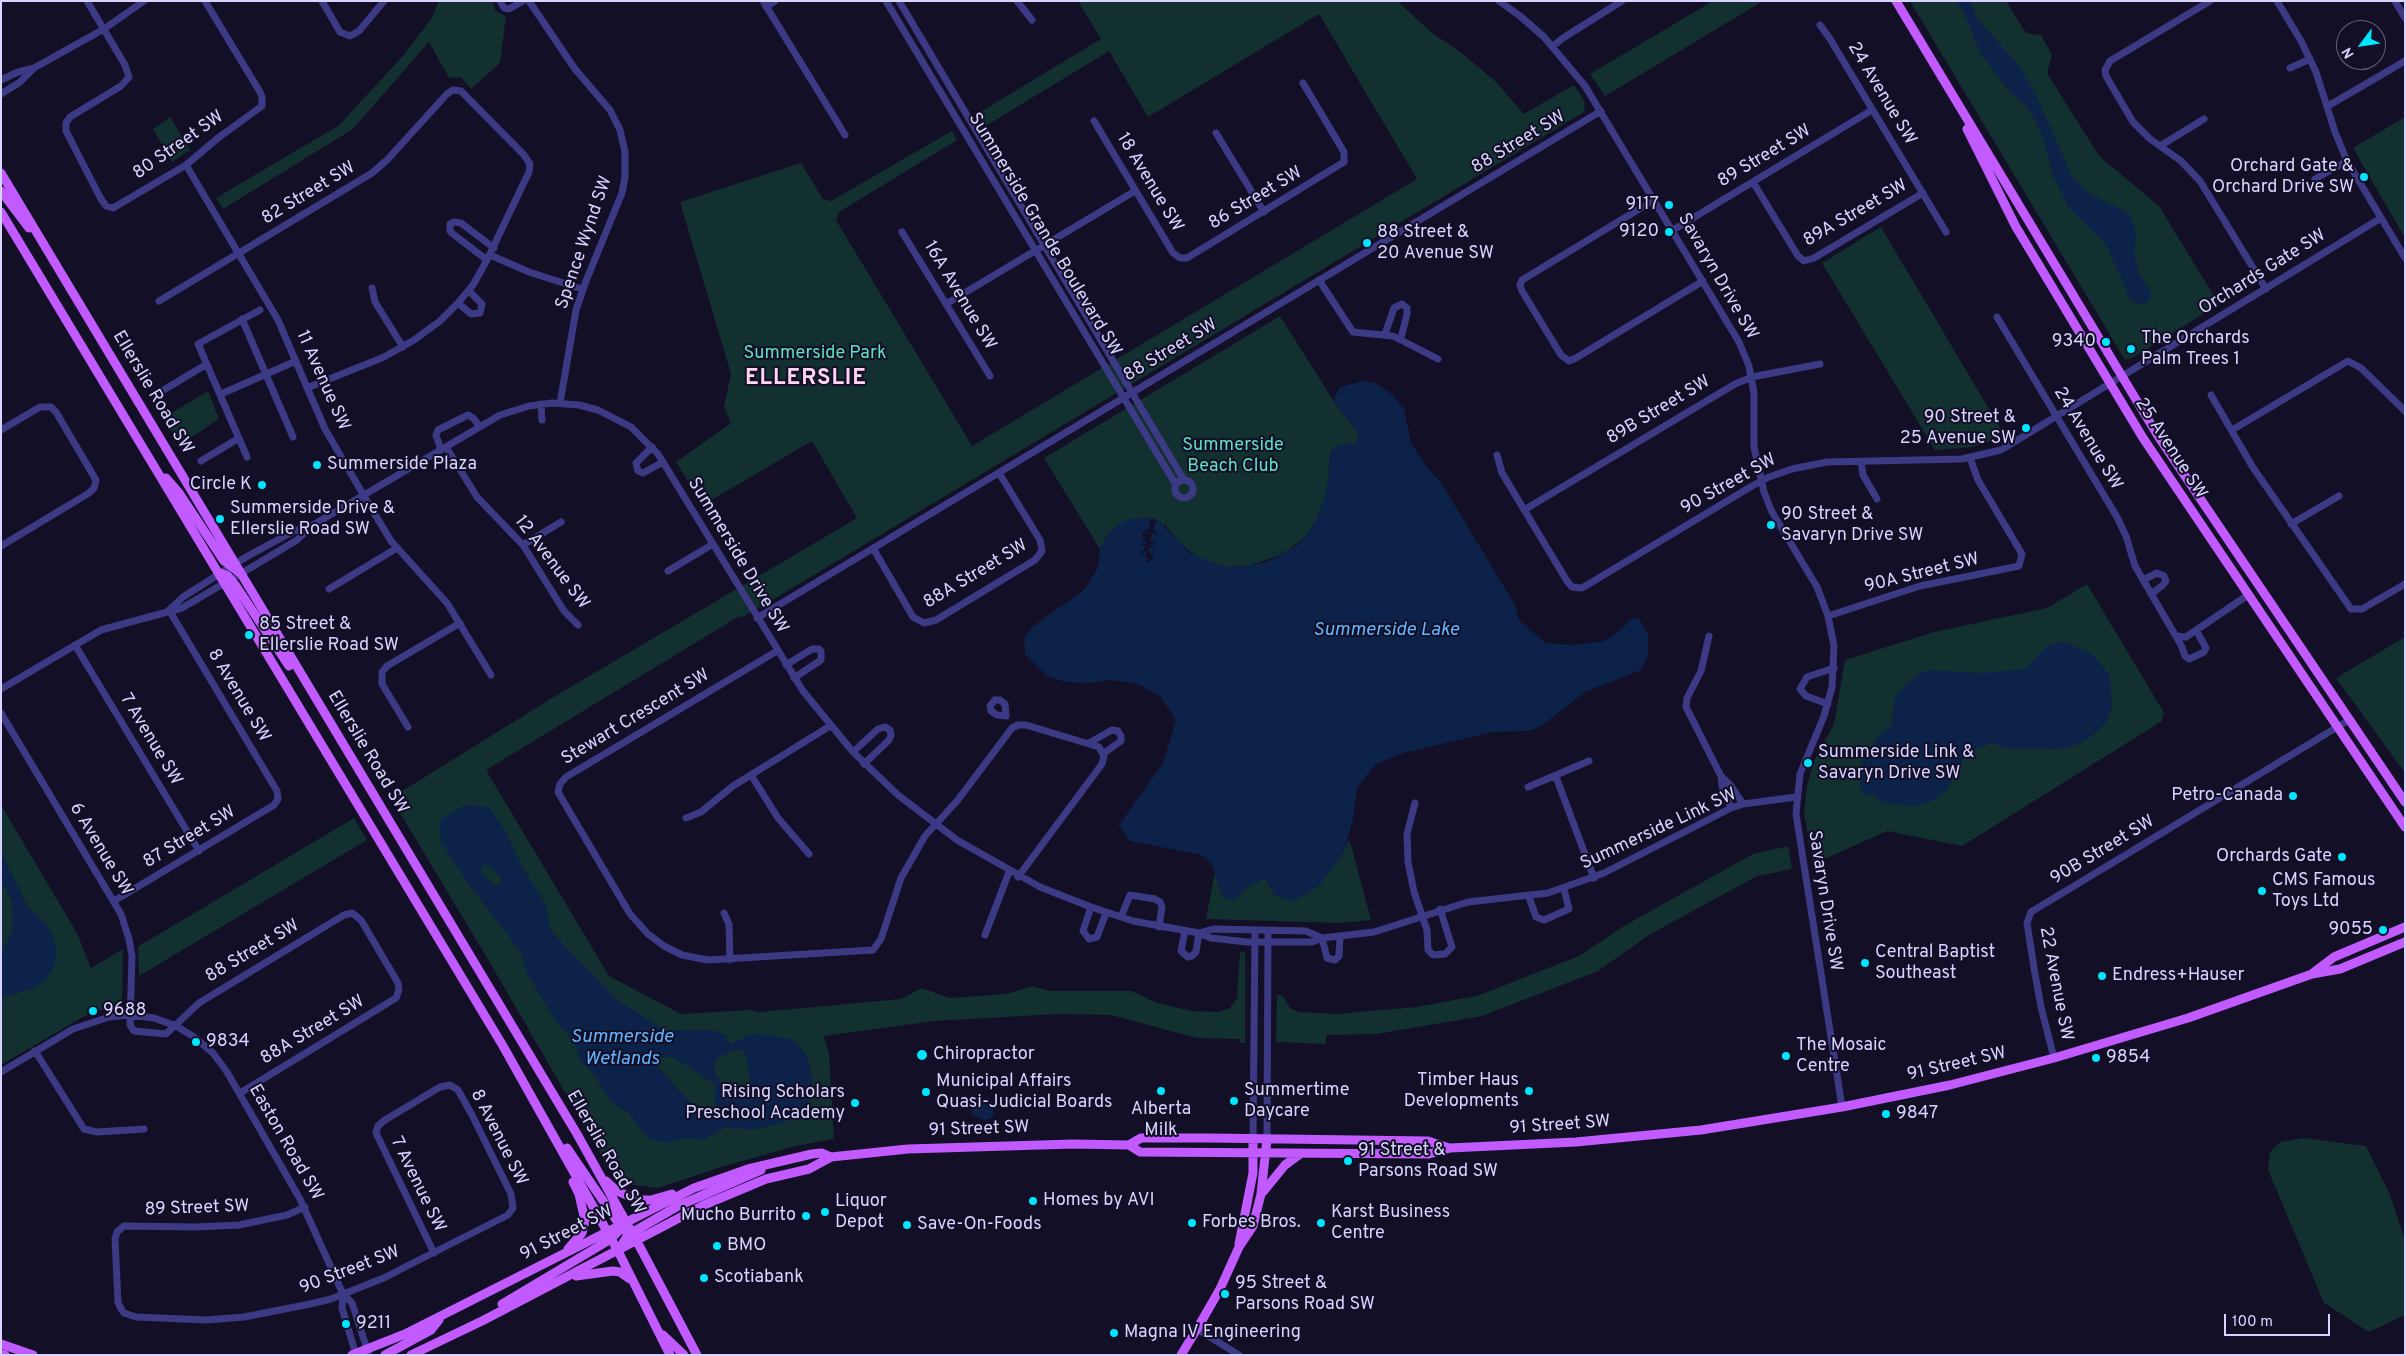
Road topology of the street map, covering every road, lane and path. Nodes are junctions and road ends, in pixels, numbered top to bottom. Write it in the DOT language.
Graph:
graph roads {
  1 [pos="87,1"];
  2 [pos="144,1"];
  3 [pos="205,1"];
  4 [pos="322,1"];
  5 [pos="384,1"];
  6 [pos="500,1"];
  7 [pos="523,1"];
  8 [pos="529,1"];
  9 [pos="775,1"];
  10 [pos="886,1"];
  11 [pos="899,1"];
  12 [pos="1017,1"];
  13 [pos="1499,1"];
  14 [pos="1622,1"];
  15 [pos="1896,1"];
  16 [pos="2210,1"];
  17 [pos="2277,1"];
  18 [pos="2395,1"];
  19 [pos="765,4"];
  20 [pos="2405,18"];
  21 [pos="1032,20"];
  22 [pos="1820,25"];
  23 [pos="104,29"];
  24 [pos="1553,46"];
  25 [pos="2310,58"];
  26 [pos="2405,61"];
  27 [pos="34,68"];
  28 [pos="2290,68"];
  29 [pos="1938,70"];
  30 [pos="1,80"];
  31 [pos="1303,83"];
  32 [pos="1,94"];
  33 [pos="2328,106"];
  34 [pos="1872,110"];
  35 [pos="1601,111"];
  36 [pos="2204,119"];
  37 [pos="1094,121"];
  38 [pos="1216,133"];
  39 [pos="845,135"];
  40 [pos="2160,146"];
  41 [pos="2347,161"];
  42 [pos="186,165"];
  43 [pos="1,173"];
  44 [pos="2315,178"];
  45 [pos="1753,182"];
  46 [pos="1,191"];
  47 [pos="1135,191"];
  48 [pos="1923,193"];
  49 [pos="1654,200"];
  50 [pos="1,212"];
  51 [pos="1264,212"];
  52 [pos="2381,218"];
  53 [pos="1673,230"];
  54 [pos="902,232"];
  55 [pos="1946,232"];
  56 [pos="43,243"];
  57 [pos="1045,245"];
  58 [pos="1036,250"];
  59 [pos="239,253"];
  60 [pos="490,254"];
  61 [pos="1180,258"];
  62 [pos="2405,258"];
  63 [pos="1319,280"];
  64 [pos="1703,281"];
  65 [pos="372,288"];
  66 [pos="582,289"];
  67 [pos="2266,289"];
  68 [pos="469,291"];
  69 [pos="159,301"];
  70 [pos="458,303"];
  71 [pos="946,304"];
  72 [pos="260,310"];
  73 [pos="1997,317"];
  74 [pos="242,319"];
  75 [pos="1385,334"];
  76 [pos="1401,338"];
  77 [pos="404,347"];
  78 [pos="1438,359"];
  79 [pos="296,361"];
  80 [pos="207,364"];
  81 [pos="1820,364"];
  82 [pos="266,373"];
  83 [pos="990,376"];
  84 [pos="2122,377"];
  85 [pos="1752,378"];
  86 [pos="2110,384"];
  87 [pos="308,388"];
  88 [pos="162,391"];
  89 [pos="221,394"];
  90 [pos="1128,394"];
  91 [pos="2212,394"];
  92 [pos="560,403"];
  93 [pos="541,404"];
  94 [pos="2405,411"];
  95 [pos="2056,417"];
  96 [pos="542,420"];
  97 [pos="480,427"];
  98 [pos="1,430"];
  99 [pos="2232,430"];
  100 [pos="293,436"];
  101 [pos="239,438"];
  102 [pos="652,447"];
  103 [pos="444,449"];
  104 [pos="1497,455"];
  105 [pos="148,456"];
  106 [pos="247,457"];
  107 [pos="1970,458"];
  108 [pos="201,461"];
  109 [pos="1861,461"];
  110 [pos="663,462"];
  111 [pos="999,473"];
  112 [pos="1184,480"];
  113 [pos="1761,481"];
  114 [pos="1176,484"];
  115 [pos="364,496"];
  116 [pos="2339,496"];
  117 [pos="1877,499"];
  118 [pos="1524,510"];
  119 [pos="561,522"];
  120 [pos="2291,524"];
  121 [pos="314,525"];
  122 [pos="713,544"];
  123 [pos="523,545"];
  124 [pos="1,546"];
  125 [pos="397,548"];
  126 [pos="872,548"];
  127 [pos="232,565"];
  128 [pos="668,571"];
  129 [pos="219,573"];
  130 [pos="241,573"];
  131 [pos="2142,580"];
  132 [pos="228,581"];
  133 [pos="2405,584"];
  134 [pos="329,589"];
  135 [pos="2151,594"];
  136 [pos="2248,595"];
  137 [pos="169,610"];
  138 [pos="1828,616"];
  139 [pos="757,618"];
  140 [pos="460,623"];
  141 [pos="578,625"];
  142 [pos="2196,630"];
  143 [pos="1709,636"];
  144 [pos="2176,636"];
  145 [pos="75,645"];
  146 [pos="777,651"];
  147 [pos="786,665"];
  148 [pos="1834,668"];
  149 [pos="491,675"];
  150 [pos="794,678"];
  151 [pos="1,689"];
  152 [pos="312,693"];
  153 [pos="1828,704"];
  154 [pos="1,713"];
  155 [pos="1006,716"];
  156 [pos="2349,720"];
  157 [pos="830,726"];
  158 [pos="1015,726"];
  159 [pos="408,727"];
  160 [pos="2338,727"];
  161 [pos="1089,743"];
  162 [pos="853,752"];
  163 [pos="1104,753"];
  164 [pos="1589,761"];
  165 [pos="864,764"];
  166 [pos="751,775"];
  167 [pos="1721,776"];
  168 [pos="1556,777"];
  169 [pos="1528,787"];
  170 [pos="1796,797"];
  171 [pos="278,799"];
  172 [pos="2405,802"];
  173 [pos="1415,803"];
  174 [pos="1743,804"];
  175 [pos="1731,808"];
  176 [pos="686,818"];
  177 [pos="935,825"];
  178 [pos="2405,827"];
  179 [pos="199,850"];
  180 [pos="809,854"];
  181 [pos="1010,872"];
  182 [pos="1018,876"];
  183 [pos="1594,878"];
  184 [pos="1564,889"];
  185 [pos="1529,897"];
  186 [pos="114,901"];
  187 [pos="1091,907"];
  188 [pos="1440,909"];
  189 [pos="352,913"];
  190 [pos="724,913"];
  191 [pos="1106,913"];
  192 [pos="1422,916"];
  193 [pos="2029,916"];
  194 [pos="1121,917"];
  195 [pos="2405,926"];
  196 [pos="1159,927"];
  197 [pos="1185,931"];
  198 [pos="1255,931"];
  199 [pos="1268,931"];
  200 [pos="1199,933"];
  201 [pos="985,935"];
  202 [pos="1340,937"];
  203 [pos="1322,938"];
  204 [pos="1255,942"];
  205 [pos="1268,942"];
  206 [pos="2405,942"];
  207 [pos="730,960"];
  208 [pos="2312,974"];
  209 [pos="130,1015"];
  210 [pos="176,1026"];
  211 [pos="36,1051"];
  212 [pos="2054,1058"];
  213 [pos="1,1072"];
  214 [pos="518,1072"];
  215 [pos="240,1093"];
  216 [pos="1842,1107"];
  217 [pos="144,1129"];
  218 [pos="376,1130"];
  219 [pos="1253,1139"];
  220 [pos="1267,1139"];
  221 [pos="1129,1145"];
  222 [pos="1450,1148"];
  223 [pos="1254,1153"];
  224 [pos="1267,1154"];
  225 [pos="1300,1154"];
  226 [pos="831,1157"];
  227 [pos="792,1158"];
  228 [pos="600,1176"];
  229 [pos="694,1188"];
  230 [pos="1261,1194"];
  231 [pos="305,1207"];
  232 [pos="513,1208"];
  233 [pos="625,1229"];
  234 [pos="609,1236"];
  235 [pos="637,1241"];
  236 [pos="1239,1247"];
  237 [pos="618,1251"];
  238 [pos="434,1253"];
  239 [pos="561,1256"];
  240 [pos="568,1277"];
  241 [pos="634,1282"];
  242 [pos="343,1294"];
  243 [pos="124,1313"];
  244 [pos="442,1316"];
  245 [pos="482,1321"];
  246 [pos="657,1330"];
  247 [pos="1197,1330"];
  248 [pos="1,1344"];
  249 [pos="368,1353"];
  250 [pos="1,1354"];
  251 [pos="354,1354"];
  252 [pos="5,1355"];
  253 [pos="32,1355"];
  254 [pos="385,1355"];
  255 [pos="411,1355"];
  256 [pos="670,1355"];
  257 [pos="684,1355"];
  258 [pos="697,1355"];
  259 [pos="1181,1355"];
  260 [pos="1239,1355"];
  1 -- 23 [label="street"];
  2 -- 23 [label="street"];
  3 -- 42 [label="street, 80 Street SW"];
  4 -- 5 [label="street"];
  6 -- 7 [label="street"];
  8 -- 66 [label="street, Spence Wynd SW"];
  9 -- 19 [label="street"];
  10 -- 58 [label="street, Summerside Grande Boulevard SW"];
  11 -- 57 [label="street, Summerside Grande Boulevard SW"];
  12 -- 21 [label="street"];
  13 -- 24 [label="street, Savaryn Drive SW"];
  14 -- 24 [label="street"];
  15 -- 29 [label="main road, 25 Avenue SW"];
  16 -- 40 [label="street"];
  17 -- 25 [label="street"];
  18 -- 20 [label="street"];
  19 -- 39 [label="street"];
  22 -- 34 [label="street, 24 Avenue SW"];
  23 -- 27 [label="street"];
  23 -- 42 [label="street, 80 Street SW"];
  24 -- 35 [label="street, Savaryn Drive SW"];
  25 -- 28 [label="street"];
  25 -- 33 [label="street"];
  26 -- 33 [label="street"];
  27 -- 30 [label="street"];
  27 -- 32 [label="street"];
  29 -- 84 [label="main road, 25 Avenue SW"];
  29 -- 86 [label="main road, 25 Avenue SW"];
  31 -- 51 [label="street, 86 Street SW"];
  33 -- 41 [label="street"];
  34 -- 45 [label="street, 89 Street SW"];
  34 -- 48 [label="street, 24 Avenue SW"];
  35 -- 49 [label="street, Savaryn Drive SW"];
  35 -- 63 [label="street, 88 Street SW"];
  36 -- 40 [label="street"];
  37 -- 47 [label="street, 18 Avenue SW"];
  38 -- 51 [label="street"];
  40 -- 67 [label="street"];
  41 -- 44 [label="street"];
  41 -- 52 [label="street"];
  42 -- 59 [label="street, 11 Avenue SW"];
  43 -- 56 [label="main road, Ellerslie Road SW"];
  45 -- 48 [label="street, 89A Street SW"];
  45 -- 53 [label="street, 89 Street SW"];
  46 -- 56 [label="main road"];
  47 -- 57 [label="street"];
  47 -- 61 [label="street, 18 Avenue SW"];
  48 -- 55 [label="street, 24 Avenue SW"];
  49 -- 53 [label="street, Savaryn Drive SW"];
  49 -- 64 [label="street"];
  50 -- 105 [label="main road, Ellerslie Road SW"];
  51 -- 61 [label="street, 86 Street SW"];
  52 -- 62 [label="street"];
  52 -- 67 [label="street, Orchards Gate SW"];
  53 -- 64 [label="street, Savaryn Drive SW"];
  54 -- 71 [label="street, 16A Avenue SW"];
  56 -- 127 [label="main road, Ellerslie Road SW"];
  57 -- 58 [label="street"];
  57 -- 90 [label="street, Summerside Grande Boulevard SW"];
  58 -- 71 [label="street"];
  58 -- 90 [label="street, Summerside Grande Boulevard SW"];
  59 -- 60 [label="street, 82 Street SW"];
  59 -- 69 [label="street, 82 Street SW"];
  59 -- 79 [label="street, 11 Avenue SW"];
  60 -- 60 [label="street"];
  60 -- 66 [label="street"];
  60 -- 68 [label="street"];
  63 -- 75 [label="street"];
  63 -- 90 [label="street, 88 Street SW"];
  64 -- 85 [label="street, Savaryn Drive SW"];
  65 -- 77 [label="street"];
  66 -- 92 [label="street, Spence Wynd SW"];
  67 -- 84 [label="street, Orchards Gate SW"];
  68 -- 70 [label="street"];
  68 -- 70 [label="street"];
  70 -- 77 [label="street"];
  71 -- 83 [label="street, 16A Avenue SW"];
  72 -- 74 [label="street"];
  73 -- 95 [label="street, 24 Avenue SW"];
  74 -- 80 [label="street"];
  74 -- 82 [label="street"];
  75 -- 76 [label="street"];
  75 -- 76 [label="street"];
  76 -- 78 [label="street"];
  77 -- 87 [label="street"];
  79 -- 82 [label="street"];
  79 -- 87 [label="street, 11 Avenue SW"];
  80 -- 88 [label="street"];
  80 -- 89 [label="street"];
  81 -- 85 [label="street, 89B Street SW"];
  82 -- 89 [label="street"];
  82 -- 100 [label="street"];
  84 -- 86 [label="street, Orchards Gate SW"];
  84 -- 156 [label="main road, 25 Avenue SW"];
  85 -- 113 [label="street, Savaryn Drive SW"];
  85 -- 118 [label="street, 89B Street SW"];
  86 -- 95 [label="street, 90 Street SW"];
  86 -- 136 [label="main road, 25 Avenue SW"];
  87 -- 115 [label="street, 11 Avenue SW"];
  89 -- 101 [label="street"];
  90 -- 111 [label="street, 88 Street SW"];
  90 -- 112 [label="street, Summerside Grande Boulevard SW"];
  90 -- 114 [label="street, Summerside Grande Boulevard SW"];
  91 -- 99 [label="street"];
  92 -- 93 [label="street, Summerside Drive SW"];
  92 -- 102 [label="street, Summerside Drive SW"];
  93 -- 96 [label="street"];
  93 -- 97 [label="street, Summerside Drive SW"];
  94 -- 99 [label="street"];
  95 -- 107 [label="street, 90 Street SW"];
  95 -- 131 [label="street, 24 Avenue SW"];
  97 -- 103 [label="street, Summerside Drive SW"];
  97 -- 103 [label="street"];
  98 -- 124 [label="street"];
  99 -- 120 [label="street"];
  101 -- 106 [label="street"];
  101 -- 108 [label="street"];
  102 -- 110 [label="street, Summerside Drive SW"];
  102 -- 110 [label="street"];
  103 -- 115 [label="street, Summerside Drive SW"];
  103 -- 123 [label="street, 12 Avenue SW"];
  104 -- 118 [label="street, 90 Street SW"];
  105 -- 127 [label="main road"];
  105 -- 129 [label="main road, Ellerslie Road SW"];
  107 -- 109 [label="street, 90 Street SW"];
  107 -- 138 [label="street, 90A Street SW"];
  109 -- 113 [label="street, 90 Street SW"];
  109 -- 117 [label="street"];
  110 -- 122 [label="street, Summerside Drive SW"];
  111 -- 126 [label="street, 88 Street SW"];
  111 -- 126 [label="street, 88A Street SW"];
  112 -- 114 [label="street"];
  112 -- 114 [label="street, Summerside Grande Boulevard SW"];
  113 -- 118 [label="street, 90 Street SW"];
  113 -- 138 [label="street, Savaryn Drive SW"];
  115 -- 121 [label="street, Summerside Drive SW"];
  115 -- 125 [label="street, 11 Avenue SW"];
  116 -- 120 [label="street"];
  119 -- 123 [label="street"];
  120 -- 133 [label="street"];
  121 -- 127 [label="street, Summerside Drive SW"];
  121 -- 130 [label="street, Summerside Drive SW"];
  122 -- 128 [label="street"];
  122 -- 139 [label="street, Summerside Drive SW"];
  123 -- 141 [label="street, 12 Avenue SW"];
  125 -- 134 [label="street"];
  125 -- 140 [label="street, 11 Avenue SW"];
  126 -- 139 [label="street, 88 Street SW"];
  127 -- 129 [label="street, Summerside Drive SW"];
  127 -- 130 [label="main road"];
  129 -- 132 [label="main road"];
  129 -- 137 [label="street, Summerside Drive SW"];
  130 -- 132 [label="street, Summerside Drive SW"];
  130 -- 152 [label="main road, Ellerslie Road SW"];
  131 -- 135 [label="street, 24 Avenue SW"];
  131 -- 135 [label="street"];
  132 -- 137 [label="street, Summerside Drive SW"];
  132 -- 152 [label="main road"];
  132 -- 214 [label="main road, Ellerslie Road SW"];
  135 -- 144 [label="street, 24 Avenue SW"];
  136 -- 142 [label="street"];
  136 -- 160 [label="main road, 25 Avenue SW"];
  137 -- 145 [label="street, Summerside Drive SW"];
  137 -- 171 [label="street, 8 Avenue SW"];
  138 -- 148 [label="street, Savaryn Drive SW"];
  139 -- 146 [label="street, Summerside Drive SW"];
  140 -- 149 [label="street, 11 Avenue SW"];
  140 -- 159 [label="street"];
  142 -- 144 [label="street"];
  142 -- 144 [label="street, 24 Avenue SW"];
  143 -- 167 [label="street"];
  145 -- 151 [label="street, Summerside Drive SW"];
  145 -- 179 [label="street, 7 Avenue SW"];
  146 -- 147 [label="street, Summerside Drive SW"];
  146 -- 207 [label="street, Stewart Crescent SW"];
  147 -- 150 [label="street, Summerside Drive SW"];
  147 -- 150 [label="street"];
  148 -- 153 [label="street, Savaryn Drive SW"];
  148 -- 153 [label="street"];
  150 -- 157 [label="street, Summerside Drive SW"];
  152 -- 228 [label="main road, Ellerslie Road SW"];
  153 -- 170 [label="street, Savaryn Drive SW"];
  154 -- 186 [label="street, 6 Avenue SW"];
  155 -- 158 [label="street"];
  156 -- 160 [label="street, 90B Street SW"];
  156 -- 172 [label="main road, 25 Avenue SW"];
  157 -- 162 [label="street, Summerside Drive SW"];
  157 -- 166 [label="street"];
  158 -- 161 [label="street"];
  158 -- 177 [label="street, Stewart Crescent SW"];
  160 -- 178 [label="main road, 25 Avenue SW"];
  160 -- 193 [label="street, 90B Street SW"];
  161 -- 163 [label="street"];
  161 -- 163 [label="street"];
  162 -- 165 [label="street, Summerside Drive SW"];
  162 -- 165 [label="street"];
  163 -- 182 [label="street"];
  164 -- 168 [label="street"];
  165 -- 177 [label="street, Summerside Drive SW"];
  166 -- 176 [label="street"];
  166 -- 180 [label="street"];
  167 -- 174 [label="street"];
  167 -- 175 [label="street"];
  168 -- 169 [label="street"];
  168 -- 183 [label="street"];
  170 -- 174 [label="street, Summerside Link SW"];
  170 -- 216 [label="street, Savaryn Drive SW"];
  171 -- 179 [label="street, 87 Street SW"];
  173 -- 192 [label="street"];
  174 -- 175 [label="street, Summerside Link SW"];
  175 -- 183 [label="street, Summerside Link SW"];
  177 -- 181 [label="street, Summerside Drive SW"];
  177 -- 207 [label="street, Stewart Crescent SW"];
  179 -- 186 [label="street, 87 Street SW"];
  181 -- 182 [label="street, Summerside Drive SW"];
  181 -- 201 [label="street"];
  182 -- 187 [label="street, Summerside Drive SW"];
  183 -- 184 [label="street, Summerside Link SW"];
  184 -- 185 [label="street, Summerside Link SW"];
  184 -- 185 [label="street, Summerside Link SW"];
  185 -- 188 [label="street, Summerside Link SW"];
  186 -- 209 [label="street, 6 Avenue SW"];
  187 -- 191 [label="street, Summerside Drive SW"];
  187 -- 191 [label="street"];
  188 -- 192 [label="street, Summerside Link SW"];
  188 -- 192 [label="street"];
  189 -- 210 [label="street, 88 Street SW"];
  189 -- 215 [label="street, 88A Street SW"];
  190 -- 207 [label="street"];
  191 -- 194 [label="street, Summerside Drive SW"];
  192 -- 202 [label="street, Summerside Link SW"];
  193 -- 212 [label="street, 22 Avenue SW"];
  194 -- 196 [label="street, Summerside Drive SW"];
  194 -- 196 [label="street"];
  195 -- 208 [label="main road, 91 Street SW"];
  196 -- 197 [label="street, Summerside Drive SW"];
  197 -- 200 [label="street, Summerside Drive SW"];
  197 -- 200 [label="street"];
  198 -- 199 [label="street, Summerside Drive SW"];
  198 -- 200 [label="street, Summerside Drive SW"];
  198 -- 204 [label="street"];
  199 -- 203 [label="street, Summerside Drive SW"];
  199 -- 205 [label="street"];
  200 -- 204 [label="street, Summerside Drive SW"];
  202 -- 203 [label="street, Summerside Link SW"];
  202 -- 203 [label="street"];
  203 -- 205 [label="street, Summerside Link SW"];
  204 -- 205 [label="street, Summerside Drive SW"];
  204 -- 219 [label="street"];
  205 -- 220 [label="street"];
  206 -- 208 [label="main road, 91 Street SW"];
  208 -- 212 [label="main road, 91 Street SW"];
  209 -- 210 [label="street, Easton Road SW"];
  209 -- 210 [label="street"];
  209 -- 211 [label="street, Easton Road SW"];
  210 -- 215 [label="street, Easton Road SW"];
  211 -- 213 [label="street, Easton Road SW"];
  211 -- 217 [label="street"];
  212 -- 216 [label="main road, 91 Street SW"];
  214 -- 233 [label="main road"];
  214 -- 234 [label="main road, Ellerslie Road SW"];
  214 -- 239 [label="main road"];
  215 -- 231 [label="street, Easton Road SW"];
  216 -- 222 [label="main road, 91 Street SW"];
  218 -- 232 [label="street, 8 Avenue SW"];
  218 -- 238 [label="street, 7 Avenue SW"];
  219 -- 220 [label="main road, 91 Street SW"];
  219 -- 221 [label="main road, 91 Street SW"];
  219 -- 223 [label="main road"];
  220 -- 222 [label="main road, 91 Street SW"];
  220 -- 224 [label="main road"];
  221 -- 223 [label="main road, 91 Street SW"];
  221 -- 226 [label="main road, 91 Street SW"];
  222 -- 225 [label="main road, 91 Street SW"];
  223 -- 224 [label="main road, 91 Street SW"];
  223 -- 236 [label="main road"];
  224 -- 225 [label="main road, 91 Street SW"];
  224 -- 230 [label="main road"];
  225 -- 230 [label="main road"];
  226 -- 227 [label="main road, 91 Street SW"];
  226 -- 235 [label="main road, 91 Street SW"];
  227 -- 229 [label="main road, 91 Street SW"];
  227 -- 233 [label="main road"];
  228 -- 229 [label="main road"];
  228 -- 233 [label="main road, Ellerslie Road SW"];
  229 -- 233 [label="main road, 91 Street SW"];
  230 -- 236 [label="main road"];
  231 -- 242 [label="street, Easton Road SW"];
  231 -- 243 [label="street, 89 Street SW"];
  232 -- 238 [label="street, 90 Street SW"];
  233 -- 234 [label="main road, 91 Street SW"];
  233 -- 235 [label="main road, Ellerslie Road SW"];
  233 -- 237 [label="main road"];
  234 -- 237 [label="main road, Ellerslie Road SW"];
  234 -- 239 [label="main road, 91 Street SW"];
  234 -- 245 [label="main road"];
  235 -- 237 [label="main road, 91 Street SW"];
  235 -- 258 [label="main road, Ellerslie Road SW"];
  236 -- 247 [label="main road"];
  237 -- 240 [label="main road, 91 Street SW"];
  237 -- 241 [label="main road, Ellerslie Road SW"];
  238 -- 242 [label="street, 90 Street SW"];
  239 -- 244 [label="main road, 91 Street SW"];
  240 -- 241 [label="main road"];
  240 -- 245 [label="main road, 91 Street SW"];
  241 -- 246 [label="main road, Ellerslie Road SW"];
  242 -- 243 [label="street, 90 Street SW"];
  242 -- 249 [label="street, Easton Road SW"];
  242 -- 251 [label="street, Easton Road SW"];
  244 -- 249 [label="main road, 91 Street SW"];
  244 -- 254 [label="main road"];
  245 -- 255 [label="main road, 91 Street SW"];
  246 -- 256 [label="main road, Ellerslie Road SW"];
  246 -- 257 [label="main road"];
  247 -- 259 [label="main road"];
  247 -- 260 [label="street"];
  248 -- 253 [label="main road"];
  249 -- 251 [label="main road, 91 Street SW"];
  250 -- 252 [label="main road"];
}
